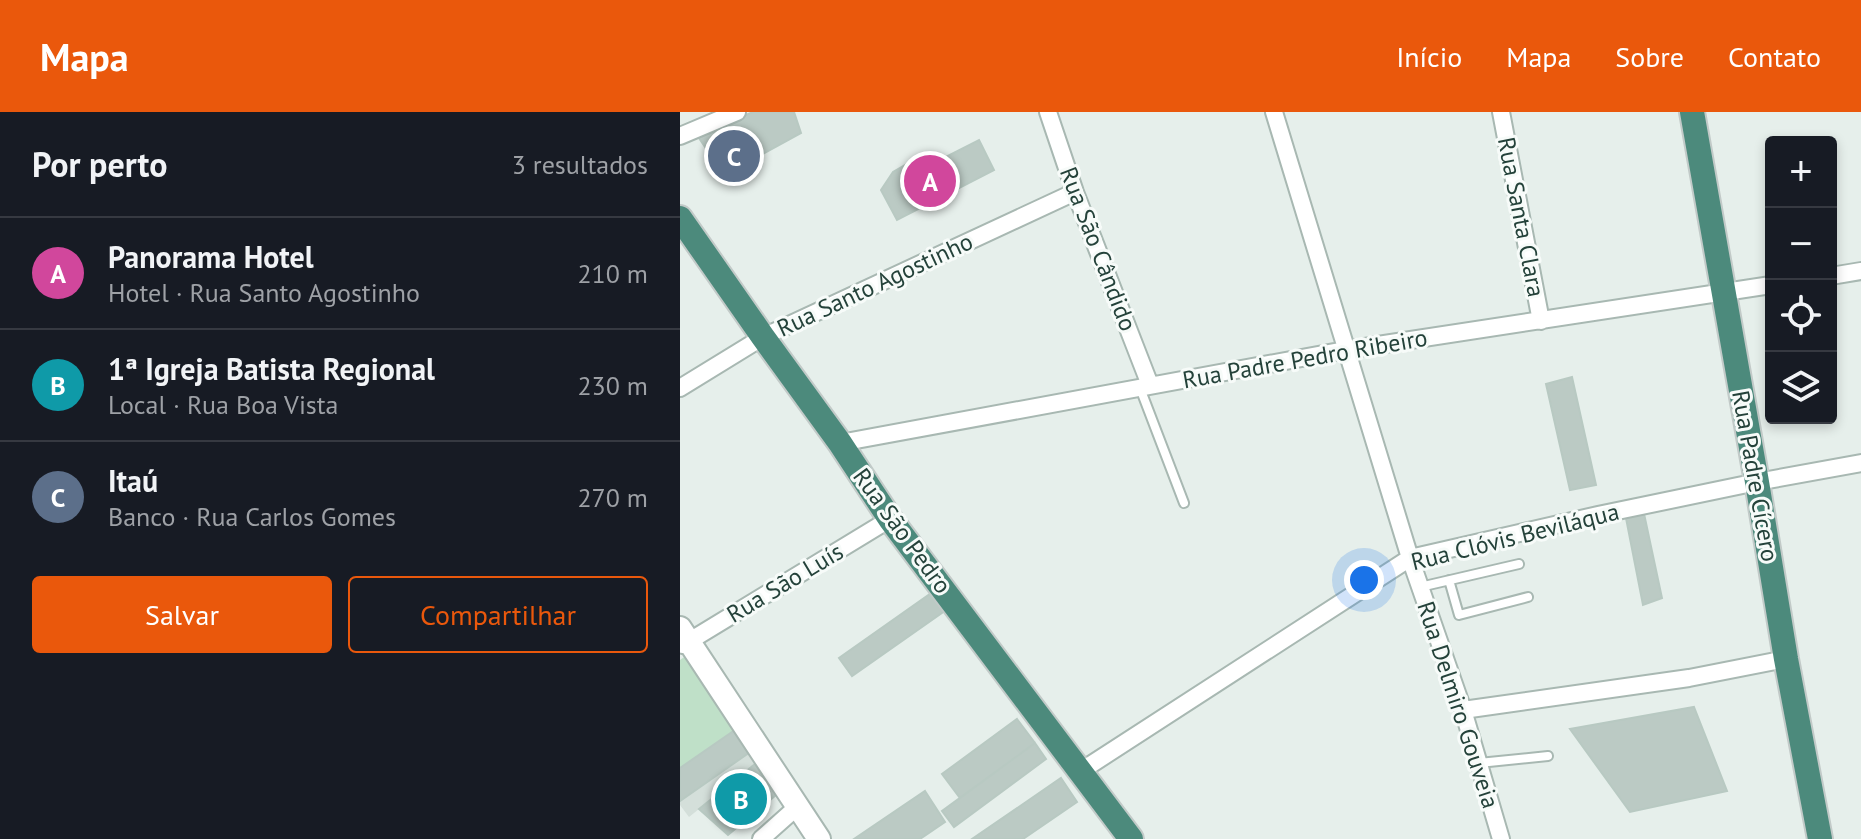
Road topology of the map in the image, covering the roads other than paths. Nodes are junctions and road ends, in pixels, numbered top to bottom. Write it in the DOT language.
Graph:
graph roads {
  1 [pos="737,112"];
  2 [pos="1048,112"];
  3 [pos="1274,112"];
  4 [pos="1501,112"];
  5 [pos="1692,112"];
  6 [pos="680,136"];
  7 [pos="1075,192"];
  8 [pos="680,218"];
  9 [pos="1861,271"];
  10 [pos="1837,275"];
  11 [pos="1765,286"];
  12 [pos="1723,293"];
  13 [pos="1541,321"];
  14 [pos="763,337"];
  15 [pos="1345,350"];
  16 [pos="1145,386"];
  17 [pos="680,388"];
  18 [pos="840,443"];
  19 [pos="1861,463"];
  20 [pos="1757,482"];
  21 [pos="1184,503"];
  22 [pos="890,519"];
  23 [pos="1410,558"];
  24 [pos="1519,564"];
  25 [pos="1449,580"];
  26 [pos="1420,587"];
  27 [pos="1528,597"];
  28 [pos="683,639"];
  29 [pos="1786,659"];
  30 [pos="1463,710"];
  31 [pos="1548,756"];
  32 [pos="1478,763"];
  33 [pos="1081,771"];
  34 [pos="797,807"];
  35 [pos="761,839"];
  36 [pos="819,839"];
  37 [pos="1131,839"];
  38 [pos="1501,839"];
  39 [pos="1820,839"];
  1 -- 6 [label="street"];
  2 -- 7 [label="street, Rua São Cândido"];
  3 -- 15 [label="street, Rua Delmiro Gouveia"];
  4 -- 13 [label="street, Rua Santa Clara"];
  5 -- 12 [label="highway, Rua Padre Cícero"];
  7 -- 14 [label="street, Rua Santo Agostinho"];
  7 -- 16 [label="street, Rua São Cândido"];
  8 -- 14 [label="highway, Rua São Pedro"];
  9 -- 10 [label="street"];
  11 -- 12 [label="street, Rua Padre Pedro Ribeiro"];
  12 -- 13 [label="street, Rua Padre Pedro Ribeiro"];
  12 -- 20 [label="highway, Rua Padre Cícero"];
  13 -- 15 [label="street, Rua Padre Pedro Ribeiro"];
  14 -- 17 [label="street, Rua Santo Agostinho"];
  14 -- 18 [label="highway, Rua São Pedro"];
  15 -- 16 [label="street, Rua Padre Pedro Ribeiro"];
  15 -- 23 [label="street, Rua Delmiro Gouveia"];
  16 -- 18 [label="street, Rua Padre Pedro Ribeiro"];
  16 -- 21 [label="lane"];
  18 -- 22 [label="highway, Rua São Pedro"];
  19 -- 20 [label="street, Rua Clóvis Beviláqua"];
  20 -- 23 [label="street, Rua Clóvis Beviláqua"];
  20 -- 29 [label="highway, Rua Padre Cícero"];
  22 -- 28 [label="street, Rua São Luís"];
  22 -- 33 [label="highway, Rua São Pedro"];
  23 -- 26 [label="street, Rua Delmiro Gouveia"];
  23 -- 33 [label="street, Rua Clóvis Beviláqua"];
  24 -- 25 [label="lane"];
  25 -- 26 [label="lane"];
  25 -- 27 [label="lane"];
  26 -- 30 [label="street, Rua Delmiro Gouveia"];
  28 -- 34 [label="street"];
  29 -- 30 [label="street"];
  29 -- 39 [label="highway, Rua Padre Cícero"];
  30 -- 32 [label="street, Rua Delmiro Gouveia"];
  31 -- 32 [label="lane"];
  32 -- 38 [label="street, Rua Delmiro Gouveia"];
  33 -- 37 [label="highway, Rua São Pedro"];
  34 -- 35 [label="street"];
  34 -- 36 [label="street"];
}
